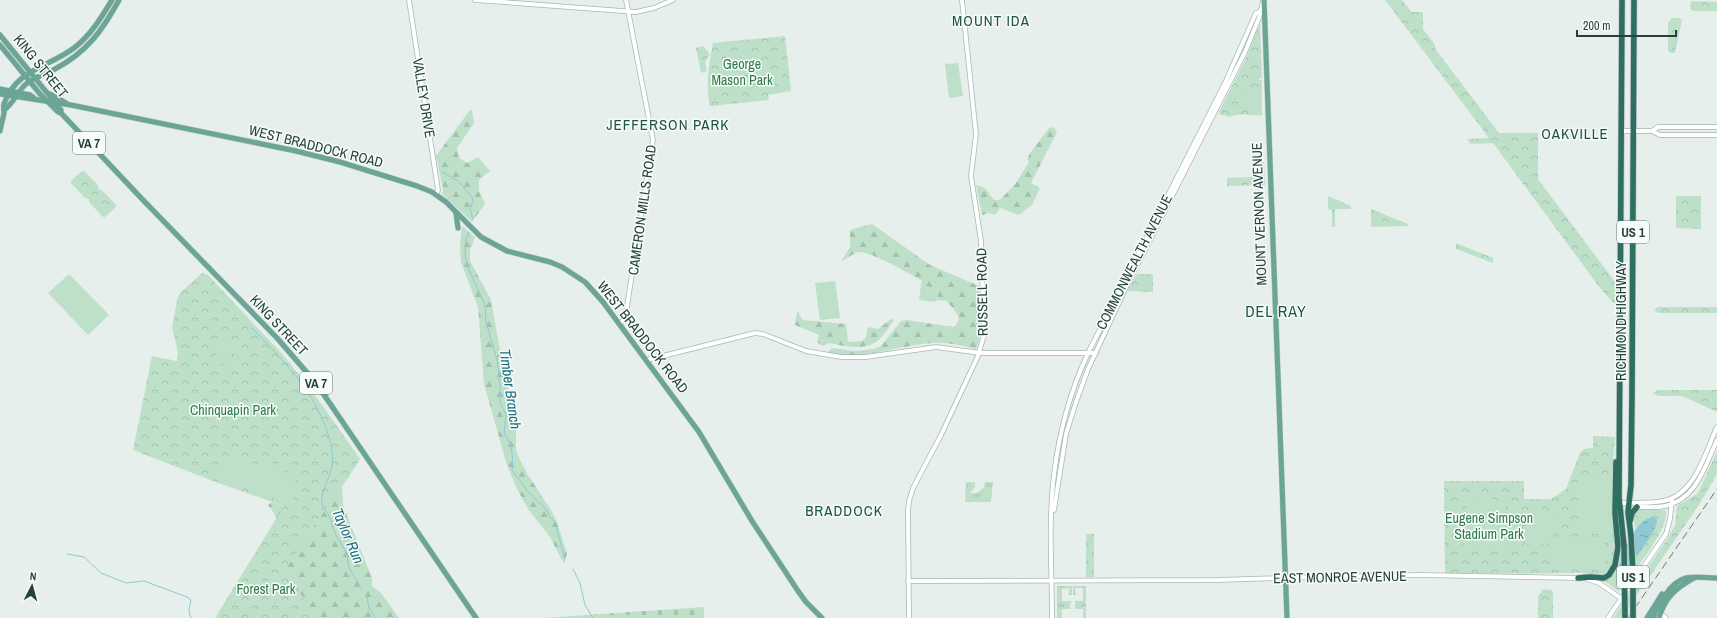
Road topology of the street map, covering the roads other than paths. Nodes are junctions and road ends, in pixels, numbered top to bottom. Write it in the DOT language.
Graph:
graph roads {
  1 [pos="112,0"];
  2 [pos="119,0"];
  3 [pos="409,0"];
  4 [pos="475,0"];
  5 [pos="626,0"];
  6 [pos="673,0"];
  7 [pos="962,0"];
  8 [pos="1264,0"];
  9 [pos="1622,0"];
  10 [pos="1634,0"];
  11 [pos="628,10"];
  12 [pos="0,35"];
  13 [pos="1249,35"];
  14 [pos="0,45"];
  15 [pos="30,72"];
  16 [pos="25,76"];
  17 [pos="36,78"];
  18 [pos="30,81"];
  19 [pos="0,88"];
  20 [pos="48,93"];
  21 [pos="0,94"];
  22 [pos="13,94"];
  23 [pos="48,101"];
  24 [pos="0,102"];
  25 [pos="56,103"];
  26 [pos="70,105"];
  27 [pos="61,113"];
  28 [pos="3,117"];
  29 [pos="1717,127"];
  30 [pos="0,130"];
  31 [pos="1622,131"];
  32 [pos="1633,131"];
  33 [pos="1652,131"];
  34 [pos="1717,135"];
  35 [pos="436,195"];
  36 [pos="456,212"];
  37 [pos="458,228"];
  38 [pos="619,324"];
  39 [pos="980,353"];
  40 [pos="1088,353"];
  41 [pos="1096,353"];
  42 [pos="647,360"];
  43 [pos="1717,427"];
  44 [pos="1619,438"];
  45 [pos="1717,440"];
  46 [pos="1672,499"];
  47 [pos="1629,502"];
  48 [pos="1620,503"];
  49 [pos="1672,504"];
  50 [pos="1637,507"];
  51 [pos="1629,525"];
  52 [pos="1052,526"];
  53 [pos="1285,578"];
  54 [pos="1578,578"];
  55 [pos="1695,578"];
  56 [pos="1717,578"];
  57 [pos="1052,581"];
  58 [pos="908,582"];
  59 [pos="1677,582"];
  60 [pos="1622,598"];
  61 [pos="1657,616"];
  62 [pos="476,618"];
  63 [pos="822,618"];
  64 [pos="909,618"];
  65 [pos="1052,618"];
  66 [pos="1287,618"];
  67 [pos="1608,618"];
  68 [pos="1625,618"];
  69 [pos="1633,618"];
  70 [pos="1647,618"];
  71 [pos="1666,618"];
  1 -- 15 [label="main road"];
  2 -- 17 [label="main road"];
  3 -- 35 [label="street, VALLEY DRIVE"];
  4 -- 11 [label="street"];
  5 -- 11 [label="street, CAMERON MILLS ROAD"];
  6 -- 11 [label="street"];
  7 -- 39 [label="street, RUSSELL ROAD"];
  8 -- 13 [label="street, COMMONWEALTH AVENUE"];
  8 -- 53 [label="main road, MOUNT VERNON AVENUE"];
  9 -- 31 [label="highway, RICHMOND HIGHWAY / US 1"];
  10 -- 32 [label="highway, RICHMOND HIGHWAY / US 1"];
  11 -- 38 [label="street, CAMERON MILLS ROAD"];
  12 -- 15 [label="main road, KING STREET / VA 7"];
  13 -- 40 [label="street, COMMONWEALTH AVENUE"];
  13 -- 41 [label="street, COMMONWEALTH AVENUE"];
  14 -- 16 [label="main road, KING STREET / VA 7"];
  15 -- 16 [label="main road"];
  15 -- 17 [label="main road, KING STREET / VA 7"];
  16 -- 18 [label="main road, KING STREET / VA 7"];
  16 -- 22 [label="main road"];
  17 -- 18 [label="main road"];
  17 -- 20 [label="main road, KING STREET / VA 7"];
  18 -- 22 [label="main road"];
  18 -- 23 [label="main road, KING STREET / VA 7"];
  19 -- 22 [label="main road, WEST BRADDOCK ROAD"];
  20 -- 25 [label="main road, KING STREET / VA 7"];
  20 -- 26 [label="main road"];
  21 -- 22 [label="main road, WEST BRADDOCK ROAD"];
  22 -- 23 [label="main road, WEST BRADDOCK ROAD"];
  22 -- 28 [label="main road"];
  23 -- 25 [label="main road, WEST BRADDOCK ROAD"];
  23 -- 27 [label="main road, KING STREET / VA 7"];
  24 -- 28 [label="main road"];
  25 -- 26 [label="main road, WEST BRADDOCK ROAD"];
  25 -- 27 [label="main road, KING STREET / VA 7"];
  26 -- 35 [label="main road, WEST BRADDOCK ROAD"];
  27 -- 62 [label="main road, KING STREET / VA 7"];
  28 -- 30 [label="main road"];
  29 -- 33 [label="street"];
  31 -- 32 [label="street"];
  31 -- 44 [label="highway, RICHMOND HIGHWAY / US 1"];
  32 -- 33 [label="street"];
  32 -- 47 [label="highway, RICHMOND HIGHWAY / US 1"];
  33 -- 34 [label="street"];
  35 -- 36 [label="main road, WEST BRADDOCK ROAD"];
  36 -- 37 [label="main road"];
  36 -- 38 [label="main road, WEST BRADDOCK ROAD"];
  38 -- 42 [label="main road, WEST BRADDOCK ROAD"];
  39 -- 40 [label="street"];
  39 -- 42 [label="street"];
  39 -- 58 [label="street, RUSSELL ROAD"];
  40 -- 41 [label="street"];
  40 -- 52 [label="street, COMMONWEALTH AVENUE"];
  41 -- 52 [label="street, COMMONWEALTH AVENUE"];
  42 -- 63 [label="main road, WEST BRADDOCK ROAD"];
  43 -- 46 [label="street"];
  44 -- 48 [label="highway, RICHMOND HIGHWAY / US 1"];
  44 -- 54 [label="highway"];
  45 -- 49 [label="street"];
  46 -- 47 [label="street"];
  46 -- 49 [label="street"];
  47 -- 48 [label="street"];
  47 -- 51 [label="highway, RICHMOND HIGHWAY / US 1"];
  48 -- 68 [label="highway, RICHMOND HIGHWAY / US 1, bridge"];
  49 -- 50 [label="street"];
  49 -- 60 [label="street"];
  50 -- 51 [label="highway"];
  51 -- 69 [label="highway, RICHMOND HIGHWAY / US 1, bridge"];
  52 -- 57 [label="street, COMMONWEALTH AVENUE"];
  53 -- 54 [label="street, EAST MONROE AVENUE"];
  53 -- 57 [label="street, EAST MONROE AVENUE"];
  53 -- 66 [label="main road, MOUNT VERNON AVENUE"];
  54 -- 60 [label="street, EAST MONROE AVENUE"];
  55 -- 56 [label="main road"];
  55 -- 59 [label="main road"];
  55 -- 61 [label="main road"];
  57 -- 58 [label="street, EAST MONROE AVENUE"];
  57 -- 65 [label="street, COMMONWEALTH AVENUE"];
  58 -- 64 [label="street, RUSSELL ROAD"];
  59 -- 61 [label="main road"];
  59 -- 70 [label="main road"];
  60 -- 67 [label="street"];
  61 -- 71 [label="street"];
}
